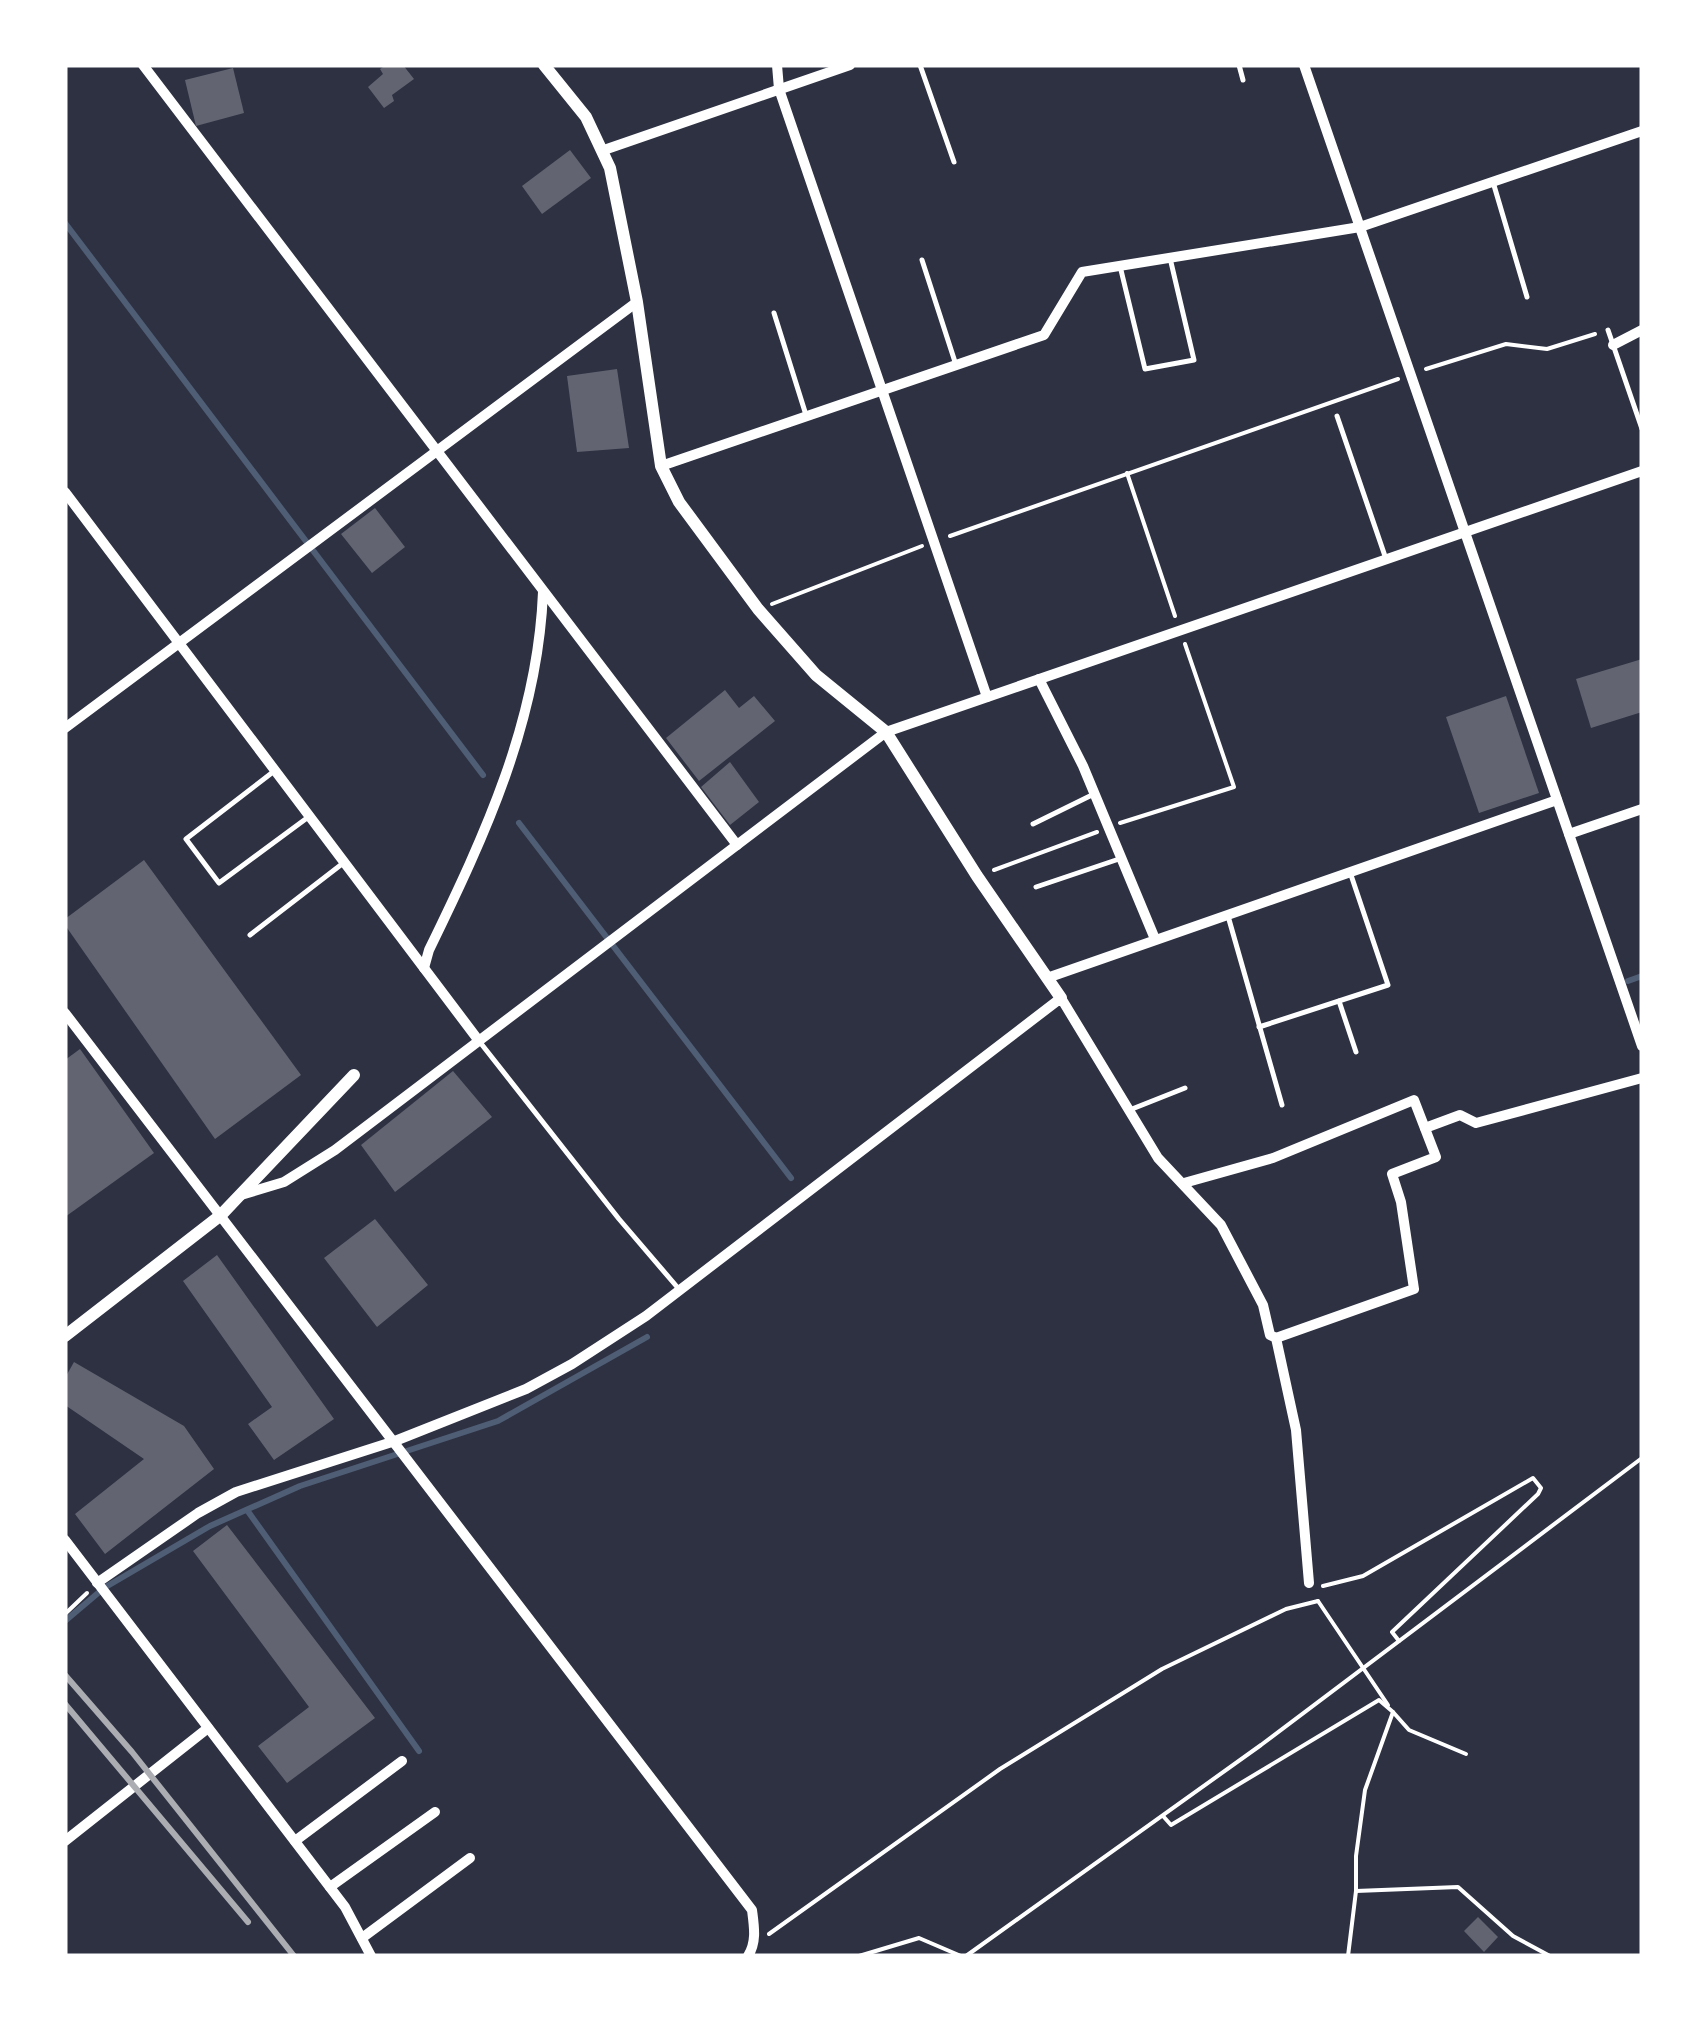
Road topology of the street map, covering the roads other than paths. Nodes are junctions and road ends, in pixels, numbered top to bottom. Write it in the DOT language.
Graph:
graph roads {
  1 [pos="144,65"];
  2 [pos="544,65"];
  3 [pos="777,65"];
  4 [pos="850,65"];
  5 [pos="920,65"];
  6 [pos="1239,65"];
  7 [pos="1304,65"];
  8 [pos="1243,80"];
  9 [pos="779,89"];
  10 [pos="1642,131"];
  11 [pos="604,150"];
  12 [pos="954,162"];
  13 [pos="1493,182"];
  14 [pos="1360,228"];
  15 [pos="1170,258"];
  16 [pos="922,260"];
  17 [pos="1120,266"];
  18 [pos="1527,297"];
  19 [pos="637,302"];
  20 [pos="774,313"];
  21 [pos="1608,330"];
  22 [pos="1642,330"];
  23 [pos="1613,344"];
  24 [pos="956,365"];
  25 [pos="882,391"];
  26 [pos="1337,416"];
  27 [pos="807,417"];
  28 [pos="1642,429"];
  29 [pos="437,451"];
  30 [pos="662,466"];
  31 [pos="1642,470"];
  32 [pos="65,492"];
  33 [pos="1464,532"];
  34 [pos="1386,559"];
  35 [pos="543,592"];
  36 [pos="179,643"];
  37 [pos="1039,679"];
  38 [pos="987,698"];
  39 [pos="65,728"];
  40 [pos="886,732"];
  41 [pos="275,770"];
  42 [pos="1094,794"];
  43 [pos="1557,800"];
  44 [pos="1642,809"];
  45 [pos="309,816"];
  46 [pos="1034,824"];
  47 [pos="1569,834"];
  48 [pos="738,845"];
  49 [pos="1122,858"];
  50 [pos="344,862"];
  51 [pos="1350,872"];
  52 [pos="1036,886"];
  53 [pos="1227,914"];
  54 [pos="250,935"];
  55 [pos="1155,939"];
  56 [pos="424,968"];
  57 [pos="1047,978"];
  58 [pos="1061,998"];
  59 [pos="1340,1001"];
  60 [pos="65,1013"];
  61 [pos="1259,1027"];
  62 [pos="480,1041"];
  63 [pos="1642,1046"];
  64 [pos="1356,1052"];
  65 [pos="354,1076"];
  66 [pos="1642,1078"];
  67 [pos="1185,1088"];
  68 [pos="1282,1105"];
  69 [pos="1131,1110"];
  70 [pos="1425,1128"];
  71 [pos="1184,1182"];
  72 [pos="240,1196"];
  73 [pos="222,1215"];
  74 [pos="680,1290"];
  75 [pos="65,1336"];
  76 [pos="1276,1338"];
  77 [pos="395,1442"];
  78 [pos="65,1540"];
  79 [pos="98,1583"];
  80 [pos="1309,1583"];
  81 [pos="208,1728"];
  82 [pos="402,1762"];
  83 [pos="435,1812"];
  84 [pos="295,1840"];
  85 [pos="65,1841"];
  86 [pos="470,1858"];
  87 [pos="330,1887"];
  88 [pos="362,1938"];
  89 [pos="372,1956"];
  90 [pos="748,1956"];
  1 -- 29 [label="street"];
  2 -- 11 [label="street"];
  3 -- 9 [label="street"];
  4 -- 9 [label="street"];
  5 -- 12 [label="lane"];
  6 -- 8 [label="lane"];
  7 -- 14 [label="street"];
  9 -- 11 [label="street"];
  9 -- 25 [label="street"];
  10 -- 13 [label="street"];
  11 -- 19 [label="street"];
  13 -- 14 [label="street"];
  13 -- 18 [label="lane"];
  14 -- 15 [label="street"];
  14 -- 33 [label="street"];
  15 -- 17 [label="street"];
  15 -- 17 [label="lane"];
  16 -- 24 [label="lane"];
  17 -- 24 [label="street"];
  19 -- 29 [label="street"];
  19 -- 30 [label="street"];
  20 -- 27 [label="lane"];
  21 -- 23 [label="lane"];
  22 -- 23 [label="street"];
  23 -- 28 [label="lane"];
  24 -- 25 [label="street"];
  25 -- 27 [label="street"];
  25 -- 38 [label="street"];
  26 -- 34 [label="lane"];
  27 -- 30 [label="street"];
  29 -- 35 [label="street"];
  29 -- 36 [label="street"];
  30 -- 40 [label="street"];
  31 -- 33 [label="street"];
  32 -- 36 [label="street"];
  33 -- 34 [label="street"];
  33 -- 43 [label="street"];
  34 -- 37 [label="street"];
  35 -- 48 [label="street"];
  35 -- 56 [label="street"];
  36 -- 39 [label="street"];
  36 -- 41 [label="street"];
  37 -- 38 [label="street"];
  37 -- 42 [label="street"];
  38 -- 40 [label="street"];
  40 -- 48 [label="street"];
  40 -- 57 [label="street"];
  41 -- 45 [label="street"];
  41 -- 45 [label="lane"];
  42 -- 46 [label="lane"];
  42 -- 49 [label="street"];
  43 -- 47 [label="street"];
  43 -- 51 [label="street"];
  44 -- 47 [label="street"];
  45 -- 50 [label="street"];
  47 -- 63 [label="street"];
  48 -- 62 [label="street"];
  49 -- 52 [label="lane"];
  49 -- 55 [label="street"];
  50 -- 54 [label="lane"];
  50 -- 56 [label="street"];
  51 -- 53 [label="street"];
  51 -- 59 [label="lane"];
  53 -- 55 [label="street"];
  53 -- 61 [label="lane"];
  55 -- 57 [label="street"];
  56 -- 62 [label="street"];
  57 -- 58 [label="street"];
  58 -- 69 [label="street"];
  58 -- 74 [label="street"];
  59 -- 61 [label="lane"];
  59 -- 64 [label="lane"];
  60 -- 73 [label="street"];
  61 -- 68 [label="lane"];
  62 -- 72 [label="street"];
  62 -- 74 [label="lane"];
  65 -- 72 [label="street"];
  66 -- 70 [label="street"];
  67 -- 69 [label="lane"];
  69 -- 71 [label="street"];
  70 -- 71 [label="street"];
  70 -- 76 [label="street"];
  71 -- 76 [label="street"];
  72 -- 73 [label="street"];
  73 -- 75 [label="street"];
  73 -- 77 [label="street"];
  74 -- 77 [label="street"];
  76 -- 80 [label="street"];
  77 -- 79 [label="street"];
  77 -- 90 [label="street"];
  78 -- 79 [label="street"];
  79 -- 81 [label="street"];
  81 -- 84 [label="street"];
  81 -- 85 [label="street"];
  82 -- 84 [label="street"];
  83 -- 87 [label="street"];
  84 -- 87 [label="street"];
  86 -- 88 [label="street"];
  87 -- 88 [label="street"];
  88 -- 89 [label="street"];
}
